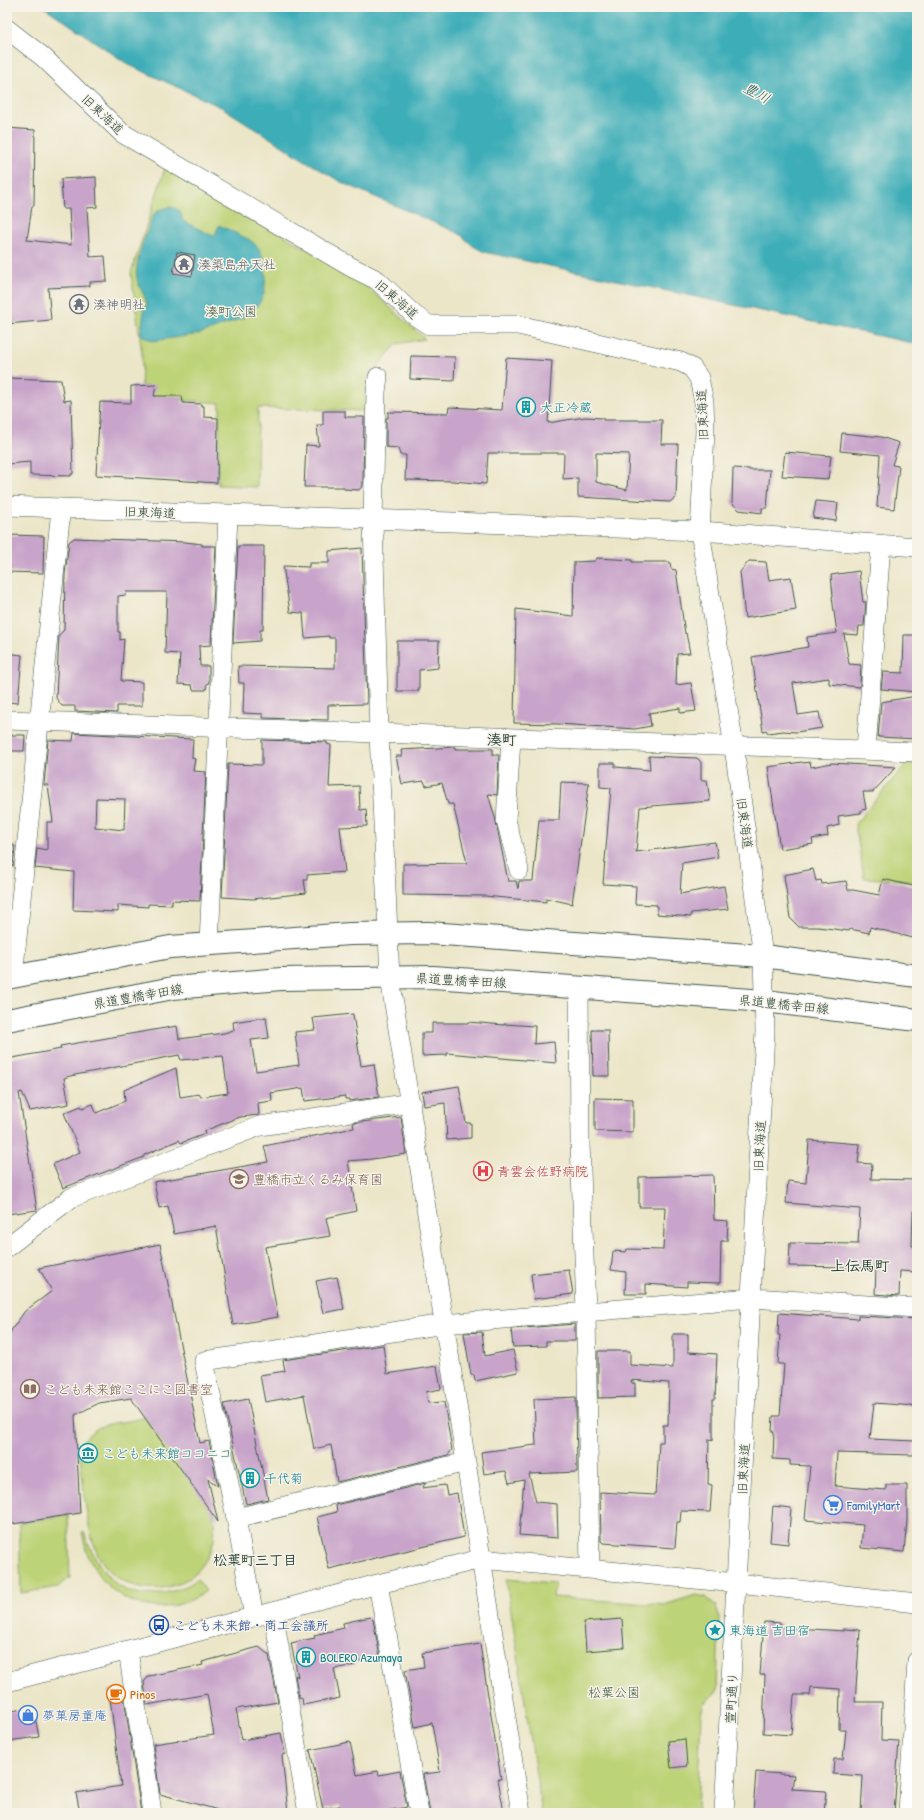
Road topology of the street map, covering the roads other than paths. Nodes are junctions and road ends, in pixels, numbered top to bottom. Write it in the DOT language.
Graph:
graph roads {
  1 [pos="7,29"];
  2 [pos="378,377"];
  3 [pos="7,506"];
  4 [pos="61,509"];
  5 [pos="228,515"];
  6 [pos="373,521"];
  7 [pos="700,531"];
  8 [pos="881,544"];
  9 [pos="917,547"];
  10 [pos="7,720"];
  11 [pos="39,722"];
  12 [pos="218,728"];
  13 [pos="379,734"];
  14 [pos="511,739"];
  15 [pos="734,747"];
  16 [pos="866,750"];
  17 [pos="917,752"];
  18 [pos="519,870"];
  19 [pos="389,932"];
  20 [pos="209,944"];
  21 [pos="763,956"];
  22 [pos="917,976"];
  23 [pos="10,977"];
  24 [pos="390,978"];
  25 [pos="579,988"];
  26 [pos="766,1000"];
  27 [pos="7,1020"];
  28 [pos="917,1020"];
  29 [pos="411,1103"];
  30 [pos="7,1247"];
  31 [pos="751,1298"];
  32 [pos="917,1308"];
  33 [pos="586,1312"];
  34 [pos="444,1324"];
  35 [pos="466,1462"];
  36 [pos="236,1518"];
  37 [pos="481,1559"];
  38 [pos="590,1569"];
  39 [pos="737,1583"];
  40 [pos="378,1584"];
  41 [pos="917,1603"];
  42 [pos="273,1612"];
  43 [pos="254,1617"];
  44 [pos="128,1650"];
  45 [pos="917,1661"];
  46 [pos="7,1682"];
  47 [pos="915,1739"];
  48 [pos="152,1813"];
  49 [pos="308,1813"];
  50 [pos="419,1813"];
  51 [pos="521,1813"];
  52 [pos="724,1813"];
  53 [pos="908,1813"];
  1 -- 7 [label="street, 旧東海道"];
  2 -- 6 [label="street"];
  3 -- 4 [label="street, 旧東海道"];
  4 -- 5 [label="street, 旧東海道"];
  4 -- 11 [label="street"];
  5 -- 6 [label="street, 旧東海道"];
  5 -- 12 [label="street"];
  6 -- 7 [label="street, 旧東海道"];
  6 -- 13 [label="street"];
  7 -- 8 [label="street"];
  7 -- 15 [label="street, 旧東海道"];
  8 -- 9 [label="street"];
  8 -- 16 [label="street"];
  10 -- 11 [label="street"];
  11 -- 12 [label="street"];
  11 -- 23 [label="street"];
  12 -- 13 [label="street"];
  12 -- 20 [label="street"];
  13 -- 14 [label="street"];
  13 -- 19 [label="street"];
  14 -- 15 [label="street"];
  14 -- 18 [label="street"];
  15 -- 16 [label="street"];
  15 -- 21 [label="street, 旧東海道"];
  16 -- 17 [label="street"];
  19 -- 20 [label="main road"];
  19 -- 21 [label="main road"];
  19 -- 24 [label="street"];
  20 -- 23 [label="main road"];
  21 -- 22 [label="main road"];
  21 -- 26 [label="street, 旧東海道"];
  24 -- 25 [label="main road, 県道豊橋幸田線"];
  24 -- 27 [label="main road, 県道豊橋幸田線"];
  24 -- 29 [label="street"];
  25 -- 26 [label="main road, 県道豊橋幸田線"];
  25 -- 33 [label="street"];
  26 -- 28 [label="main road, 県道豊橋幸田線"];
  26 -- 31 [label="street, 旧東海道"];
  29 -- 30 [label="street"];
  29 -- 34 [label="street"];
  31 -- 32 [label="street"];
  31 -- 33 [label="street"];
  31 -- 39 [label="street, 旧東海道"];
  33 -- 34 [label="street"];
  33 -- 38 [label="street"];
  34 -- 35 [label="street"];
  34 -- 36 [label="street"];
  35 -- 36 [label="street"];
  35 -- 37 [label="street"];
  36 -- 43 [label="street"];
  37 -- 38 [label="street"];
  37 -- 40 [label="street"];
  37 -- 51 [label="street"];
  38 -- 39 [label="street"];
  39 -- 41 [label="street"];
  39 -- 52 [label="street, 萱町通り"];
  40 -- 42 [label="street"];
  40 -- 50 [label="street"];
  42 -- 43 [label="street"];
  42 -- 49 [label="street"];
  43 -- 44 [label="street"];
  44 -- 46 [label="street"];
  44 -- 48 [label="street"];
  45 -- 47 [label="street"];
  47 -- 53 [label="street"];
}
